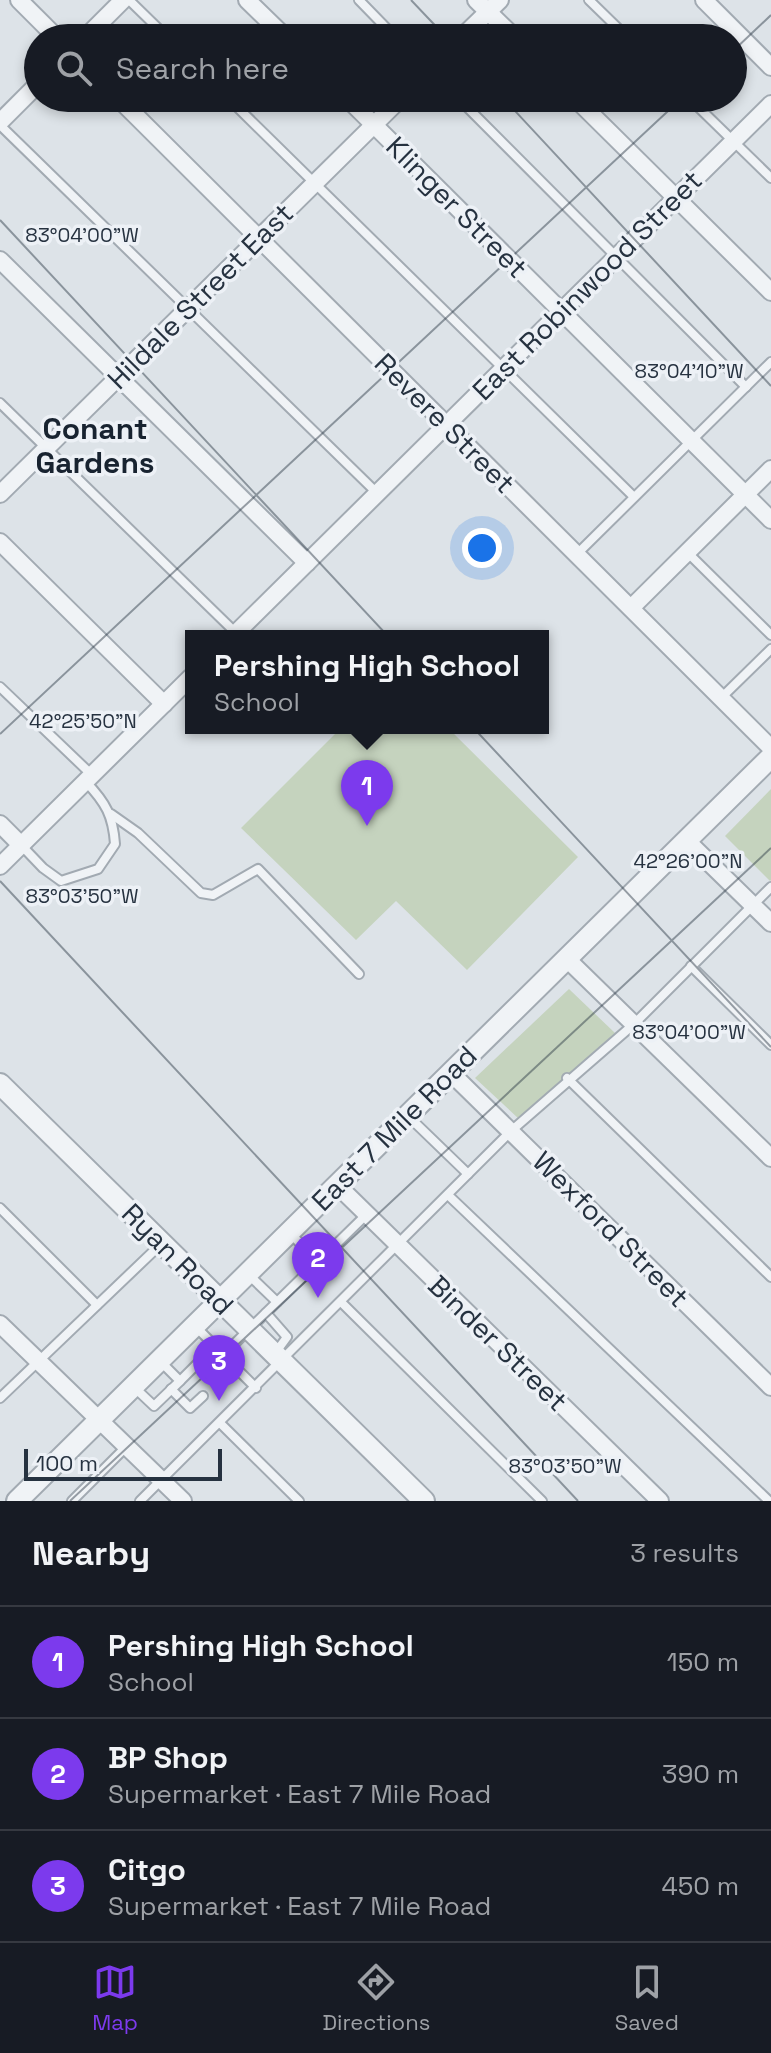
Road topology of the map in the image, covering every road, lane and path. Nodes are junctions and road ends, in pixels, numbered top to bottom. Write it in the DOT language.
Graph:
graph roads {
  1 [pos="19,0"];
  2 [pos="126,0"];
  3 [pos="247,0"];
  4 [pos="359,0"];
  5 [pos="589,0"];
  6 [pos="704,0"];
  7 [pos="488,4"];
  8 [pos="43,24"];
  9 [pos="100,24"];
  10 [pos="153,24"];
  11 [pos="272,24"];
  12 [pos="382,24"];
  13 [pos="472,24"];
  14 [pos="504,24"];
  15 [pos="614,24"];
  16 [pos="728,24"];
  17 [pos="747,43"];
  18 [pos="771,67"];
  19 [pos="24,99"];
  20 [pos="771,104"];
  21 [pos="132,112"];
  22 [pos="242,112"];
  23 [pos="361,112"];
  24 [pos="387,112"];
  25 [pos="472,112"];
  26 [pos="589,112"];
  27 [pos="703,112"];
  28 [pos="0,124"];
  29 [pos="374,125"];
  30 [pos="733,141"];
  31 [pos="771,178"];
  32 [pos="315,183"];
  33 [pos="675,198"];
  34 [pos="259,238"];
  35 [pos="616,256"];
  36 [pos="0,260"];
  37 [pos="771,292"];
  38 [pos="189,308"];
  39 [pos="561,311"];
  40 [pos="771,362"];
  41 [pos="502,369"];
  42 [pos="119,377"];
  43 [pos="746,387"];
  44 [pos="0,403"];
  45 [pos="446,424"];
  46 [pos="691,440"];
  47 [pos="46,448"];
  48 [pos="771,469"];
  49 [pos="377,493"];
  50 [pos="0,494"];
  51 [pos="746,494"];
  52 [pos="634,497"];
  53 [pos="771,520"];
  54 [pos="0,542"];
  55 [pos="687,552"];
  56 [pos="577,554"];
  57 [pos="307,563"];
  58 [pos="631,608"];
  59 [pos="230,630"];
  60 [pos="238,630"];
  61 [pos="771,635"];
  62 [pos="771,649"];
  63 [pos="185,683"];
  64 [pos="0,687"];
  65 [pos="721,698"];
  66 [pos="164,704"];
  67 [pos="771,748"];
  68 [pos="771,757"];
  69 [pos="89,779"];
  70 [pos="111,814"];
  71 [pos="0,824"];
  72 [pos="686,840"];
  73 [pos="21,845"];
  74 [pos="0,866"];
  75 [pos="771,887"];
  76 [pos="752,905"];
  77 [pos="771,923"];
  78 [pos="567,959"];
  79 [pos="691,966"];
  80 [pos="359,974"];
  81 [pos="634,1024"];
  82 [pos="771,1045"];
  83 [pos="450,1072"];
  84 [pos="567,1078"];
  85 [pos="0,1084"];
  86 [pos="407,1115"];
  87 [pos="511,1131"];
  88 [pos="771,1158"];
  89 [pos="468,1174"];
  90 [pos="337,1185"];
  91 [pos="448,1195"];
  92 [pos="0,1208"];
  93 [pos="367,1214"];
  94 [pos="290,1232"];
  95 [pos="162,1243"];
  96 [pos="399,1246"];
  97 [pos="318,1262"];
  98 [pos="248,1273"];
  99 [pos="771,1277"];
  100 [pos="220,1300"];
  101 [pos="277,1302"];
  102 [pos="342,1303"];
  103 [pos="97,1305"];
  104 [pos="266,1313"];
  105 [pos="0,1324"];
  106 [pos="194,1326"];
  107 [pos="249,1329"];
  108 [pos="215,1346"];
  109 [pos="223,1355"];
  110 [pos="278,1358"];
  111 [pos="160,1361"];
  112 [pos="39,1362"];
  113 [pos="233,1365"];
  114 [pos="218,1377"];
  115 [pos="180,1381"];
  116 [pos="133,1387"];
  117 [pos="771,1387"];
  118 [pos="256,1388"];
  119 [pos="171,1389"];
  120 [pos="203,1396"];
  121 [pos="0,1398"];
  122 [pos="99,1421"];
  123 [pos="220,1423"];
  124 [pos="126,1446"];
  125 [pos="162,1481"];
  126 [pos="21,1500"];
  127 [pos="72,1501"];
  128 [pos="140,1501"];
  129 [pos="183,1501"];
  130 [pos="299,1501"];
  131 [pos="424,1501"];
  132 [pos="542,1501"];
  133 [pos="660,1501"];
  134 [pos="769,1501"];
  1 -- 8 [label="street"];
  2 -- 9 [label="street"];
  2 -- 10 [label="lane"];
  3 -- 11 [label="street"];
  4 -- 12 [label="lane"];
  5 -- 15 [label="lane"];
  6 -- 16 [label="street"];
  7 -- 13 [label="street"];
  7 -- 14 [label="street"];
  17 -- 18 [label="street"];
  19 -- 28 [label="street"];
  20 -- 30 [label="street, East Robinwood Street"];
  21 -- 34 [label="street, Revere Street"];
  22 -- 32 [label="lane"];
  23 -- 29 [label="street, Klinger Street"];
  24 -- 29 [label="street, Hildale Street East"];
  25 -- 35 [label="lane"];
  26 -- 33 [label="street"];
  27 -- 30 [label="lane"];
  28 -- 38 [label="lane"];
  29 -- 32 [label="street, Hildale Street East"];
  29 -- 39 [label="street, Klinger Street"];
  30 -- 31 [label="lane"];
  30 -- 33 [label="street, East Robinwood Street"];
  32 -- 34 [label="street, Hildale Street East"];
  32 -- 41 [label="lane"];
  33 -- 35 [label="street, East Robinwood Street"];
  33 -- 37 [label="street"];
  34 -- 38 [label="street, Hildale Street East"];
  34 -- 45 [label="street, Revere Street"];
  35 -- 39 [label="street, East Robinwood Street"];
  35 -- 43 [label="lane"];
  36 -- 42 [label="street"];
  38 -- 42 [label="street, Hildale Street East"];
  38 -- 49 [label="lane"];
  39 -- 41 [label="street, East Robinwood Street"];
  39 -- 46 [label="street, Klinger Street"];
  40 -- 43 [label="lane"];
  41 -- 45 [label="street, East Robinwood Street"];
  41 -- 52 [label="lane"];
  42 -- 47 [label="street, Hildale Street East"];
  42 -- 57 [label="street"];
  43 -- 46 [label="lane"];
  44 -- 47 [label="lane"];
  45 -- 49 [label="street, East Robinwood Street"];
  45 -- 56 [label="street, Revere Street"];
  46 -- 51 [label="street, Klinger Street"];
  46 -- 52 [label="lane"];
  47 -- 50 [label="street, Hildale Street East"];
  47 -- 59 [label="lane"];
  48 -- 51 [label="street"];
  49 -- 57 [label="street, East Robinwood Street"];
  51 -- 53 [label="street, Klinger Street"];
  51 -- 55 [label="street"];
  52 -- 56 [label="lane"];
  54 -- 66 [label="street"];
  55 -- 58 [label="street"];
  55 -- 61 [label="lane"];
  56 -- 58 [label="street, Revere Street"];
  57 -- 60 [label="street, East Robinwood Street"];
  58 -- 65 [label="street, Revere Street"];
  62 -- 65 [label="lane"];
  63 -- 66 [label="street"];
  64 -- 69 [label="lane"];
  65 -- 67 [label="street, Revere Street"];
  66 -- 69 [label="street"];
  68 -- 72 [label="street, East 7 Mile Road"];
  69 -- 70 [label="lane"];
  69 -- 73 [label="street"];
  70 -- 73 [label="lane"];
  70 -- 80 [label="lane"];
  71 -- 73 [label="street"];
  72 -- 76 [label="street"];
  72 -- 78 [label="street, East 7 Mile Road"];
  73 -- 74 [label="street"];
  75 -- 76 [label="lane"];
  76 -- 77 [label="street"];
  76 -- 79 [label="lane"];
  78 -- 81 [label="street"];
  78 -- 83 [label="street, East 7 Mile Road"];
  79 -- 81 [label="lane"];
  79 -- 82 [label="lane"];
  81 -- 84 [label="lane"];
  81 -- 88 [label="street"];
  83 -- 86 [label="street, East 7 Mile Road"];
  83 -- 87 [label="street, Wexford Street"];
  84 -- 87 [label="lane"];
  84 -- 99 [label="lane"];
  85 -- 95 [label="street, Ryan Road"];
  86 -- 89 [label="lane"];
  86 -- 90 [label="street, East 7 Mile Road"];
  87 -- 89 [label="lane"];
  87 -- 117 [label="street, Wexford Street"];
  89 -- 91 [label="lane"];
  90 -- 93 [label="street, Binder Street"];
  90 -- 94 [label="street, East 7 Mile Road"];
  91 -- 96 [label="lane"];
  91 -- 134 [label="lane"];
  92 -- 103 [label="lane"];
  93 -- 96 [label="street, Binder Street"];
  93 -- 97 [label="lane"];
  94 -- 97 [label="lane"];
  94 -- 98 [label="street, East 7 Mile Road"];
  95 -- 100 [label="street, Ryan Road"];
  95 -- 103 [label="lane"];
  96 -- 102 [label="lane"];
  96 -- 133 [label="street, Binder Street"];
  97 -- 101 [label="lane"];
  98 -- 100 [label="street, East 7 Mile Road"];
  98 -- 101 [label="lane"];
  100 -- 106 [label="street, East 7 Mile Road"];
  100 -- 107 [label="street, Ryan Road"];
  101 -- 104 [label="lane"];
  102 -- 110 [label="lane"];
  102 -- 132 [label="lane"];
  103 -- 112 [label="lane"];
  104 -- 107 [label="lane"];
  104 -- 110 [label="lane"];
  105 -- 112 [label="street"];
  106 -- 108 [label="lane"];
  106 -- 111 [label="street, East 7 Mile Road"];
  107 -- 109 [label="lane"];
  107 -- 110 [label="street, Ryan Road"];
  108 -- 109 [label="lane"];
  108 -- 115 [label="lane"];
  109 -- 113 [label="lane"];
  110 -- 118 [label="lane"];
  110 -- 131 [label="street, Ryan Road"];
  111 -- 115 [label="lane"];
  111 -- 116 [label="street, East 7 Mile Road"];
  112 -- 121 [label="lane"];
  112 -- 122 [label="street"];
  113 -- 114 [label="lane"];
  113 -- 118 [label="lane"];
  115 -- 119 [label="lane"];
  116 -- 119 [label="lane"];
  116 -- 122 [label="street, East 7 Mile Road"];
  118 -- 123 [label="lane"];
  119 -- 120 [label="lane"];
  122 -- 124 [label="street"];
  122 -- 126 [label="street, East 7 Mile Road"];
  123 -- 125 [label="lane"];
  123 -- 130 [label="lane"];
  124 -- 125 [label="street"];
  124 -- 127 [label="lane"];
  125 -- 128 [label="lane"];
  125 -- 129 [label="street"];
}
